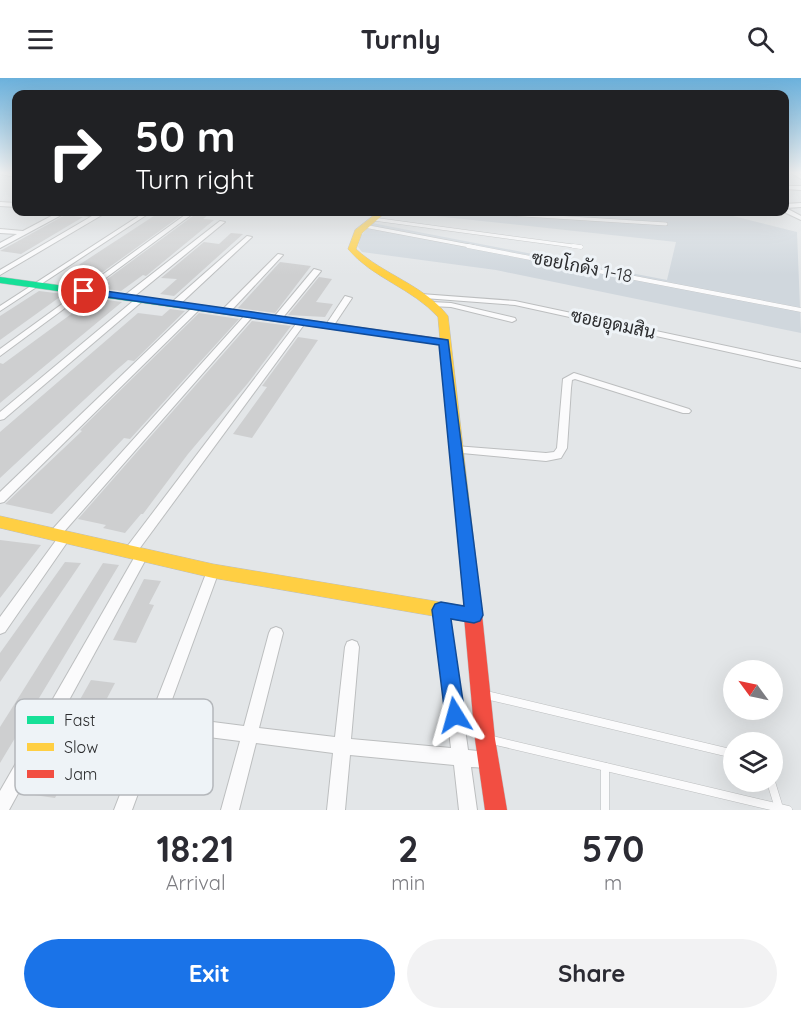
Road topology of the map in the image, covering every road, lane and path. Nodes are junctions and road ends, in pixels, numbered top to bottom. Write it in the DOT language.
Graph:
graph roads {
  1 [pos="57,216"];
  2 [pos="96,216"];
  3 [pos="142,216"];
  4 [pos="187,216"];
  5 [pos="539,216"];
  6 [pos="372,217"];
  7 [pos="222,222"];
  8 [pos="666,224"];
  9 [pos="0,231"];
  10 [pos="23,233"];
  11 [pos="249,237"];
  12 [pos="0,246"];
  13 [pos="581,247"];
  14 [pos="280,255"];
  15 [pos="316,271"];
  16 [pos="0,273"];
  17 [pos="0,280"];
  18 [pos="36,285"];
  19 [pos="84,291"];
  20 [pos="135,298"];
  21 [pos="348,298"];
  22 [pos="429,300"];
  23 [pos="175,304"];
  24 [pos="198,307"];
  25 [pos="0,309"];
  26 [pos="801,310"];
  27 [pos="226,311"];
  28 [pos="250,315"];
  29 [pos="277,319"];
  30 [pos="512,320"];
  31 [pos="302,322"];
  32 [pos="328,326"];
  33 [pos="444,342"];
  34 [pos="0,353"];
  35 [pos="801,366"];
  36 [pos="686,411"];
  37 [pos="0,417"];
  38 [pos="455,450"];
  39 [pos="0,499"];
  40 [pos="0,522"];
  41 [pos="59,537"];
  42 [pos="136,553"];
  43 [pos="213,571"];
  44 [pos="441,610"];
  45 [pos="474,615"];
  46 [pos="0,628"];
  47 [pos="276,633"];
  48 [pos="352,647"];
  49 [pos="482,694"];
  50 [pos="58,699"];
  51 [pos="166,699"];
  52 [pos="213,730"];
  53 [pos="250,735"];
  54 [pos="485,739"];
  55 [pos="344,746"];
  56 [pos="723,751"];
  57 [pos="460,758"];
  58 [pos="488,760"];
  59 [pos="605,767"];
  60 [pos="15,780"];
  61 [pos="775,792"];
  62 [pos="129,795"];
  63 [pos="0,808"];
  64 [pos="783,809"];
  65 [pos="123,810"];
  66 [pos="230,810"];
  67 [pos="336,810"];
  68 [pos="468,810"];
  69 [pos="496,810"];
  70 [pos="605,810"];
  1 -- 10 [label="street"];
  2 -- 16 [label="street"];
  3 -- 18 [label="street"];
  4 -- 19 [label="street"];
  5 -- 8 [label="lane"];
  6 -- 13 [label="lane"];
  6 -- 22 [label="street"];
  6 -- 26 [label="lane, ซอยโกดัง 1-18"];
  7 -- 20 [label="street"];
  9 -- 10 [label="street"];
  10 -- 12 [label="street"];
  11 -- 23 [label="street"];
  14 -- 27 [label="street"];
  15 -- 29 [label="street"];
  17 -- 18 [label="street"];
  18 -- 19 [label="street"];
  18 -- 25 [label="street"];
  19 -- 20 [label="street"];
  19 -- 34 [label="street"];
  20 -- 23 [label="street"];
  20 -- 37 [label="street"];
  21 -- 32 [label="street"];
  22 -- 30 [label="street"];
  22 -- 33 [label="street"];
  22 -- 35 [label="street, ซอยอุดมสิน"];
  23 -- 24 [label="street"];
  24 -- 27 [label="street"];
  24 -- 39 [label="street"];
  27 -- 28 [label="street"];
  28 -- 29 [label="street"];
  28 -- 41 [label="street"];
  29 -- 31 [label="street"];
  31 -- 32 [label="street"];
  31 -- 42 [label="street"];
  32 -- 33 [label="street"];
  33 -- 38 [label="street"];
  36 -- 38 [label="street"];
  38 -- 45 [label="street"];
  40 -- 41 [label="street"];
  41 -- 42 [label="street"];
  41 -- 46 [label="street"];
  42 -- 43 [label="street"];
  42 -- 50 [label="street"];
  43 -- 44 [label="street"];
  43 -- 51 [label="street"];
  44 -- 45 [label="street"];
  44 -- 57 [label="street"];
  45 -- 49 [label="street"];
  47 -- 53 [label="street"];
  48 -- 55 [label="street"];
  49 -- 54 [label="street"];
  49 -- 56 [label="lane"];
  52 -- 53 [label="street"];
  53 -- 55 [label="street"];
  53 -- 66 [label="street"];
  54 -- 58 [label="street"];
  54 -- 59 [label="lane"];
  55 -- 57 [label="street"];
  55 -- 67 [label="street"];
  57 -- 58 [label="street"];
  57 -- 68 [label="street"];
  58 -- 69 [label="street"];
  59 -- 64 [label="lane"];
  59 -- 70 [label="lane"];
  60 -- 63 [label="street"];
  61 -- 64 [label="lane"];
  62 -- 65 [label="street"];
}
